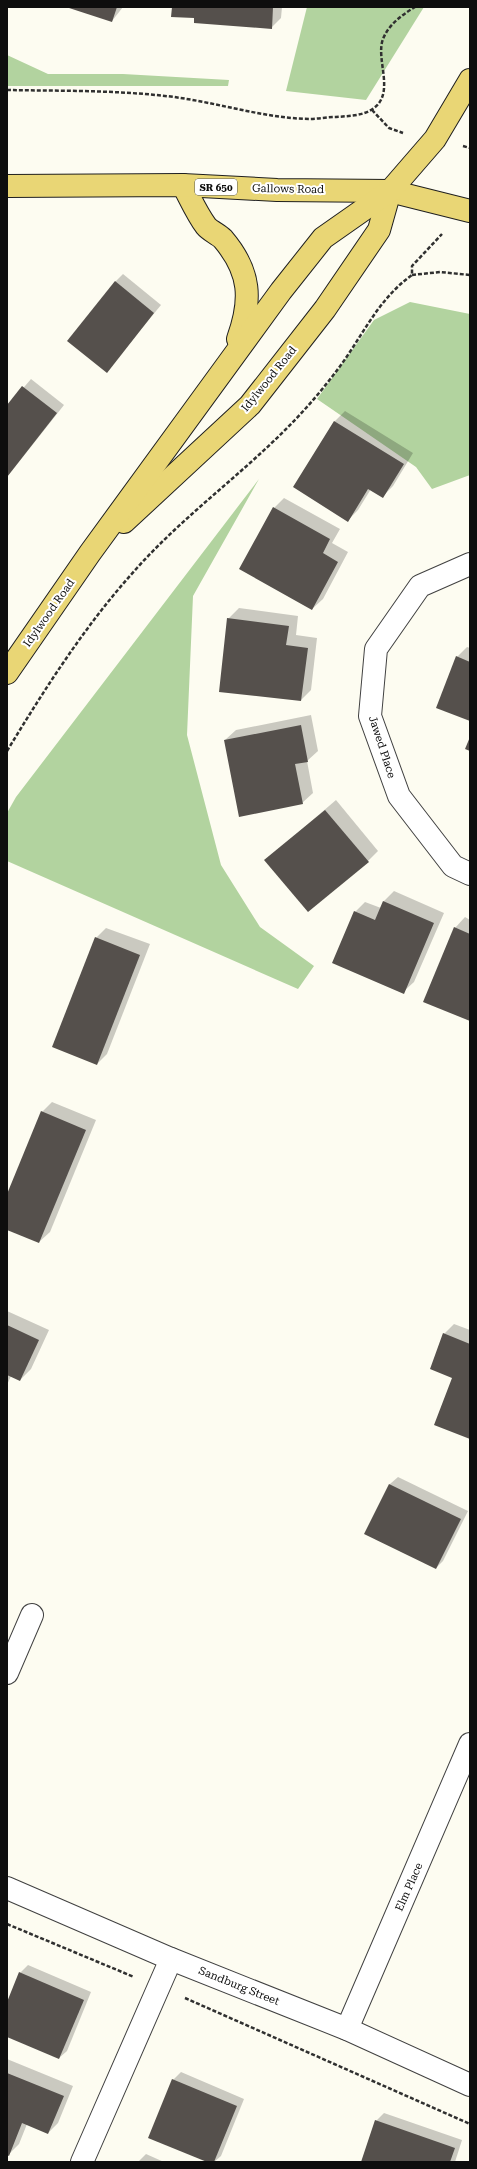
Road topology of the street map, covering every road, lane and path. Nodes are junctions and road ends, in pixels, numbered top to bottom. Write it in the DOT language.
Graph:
graph roads {
  1 [pos="415,7"];
  2 [pos="470,80"];
  3 [pos="7,90"];
  4 [pos="183,185"];
  5 [pos="7,186"];
  6 [pos="390,191"];
  7 [pos="468,211"];
  8 [pos="412,275"];
  9 [pos="470,275"];
  10 [pos="230,359"];
  11 [pos="90,553"];
  12 [pos="470,564"];
  13 [pos="7,673"];
  14 [pos="7,750"];
  15 [pos="470,874"];
  16 [pos="32,1615"];
  17 [pos="7,1673"];
  18 [pos="470,1744"];
  19 [pos="7,1888"];
  20 [pos="7,1924"];
  21 [pos="172,1959"];
  22 [pos="159,1987"];
  23 [pos="347,2029"];
  24 [pos="470,2085"];
  25 [pos="470,2124"];
  26 [pos="82,2162"];
  1 -- 3 [label="path"];
  2 -- 6 [label="main road, Idylwood Road"];
  4 -- 5 [label="main road, Gallows Road / SR 650"];
  4 -- 6 [label="main road, Gallows Road / SR 650"];
  4 -- 10 [label="main road"];
  6 -- 7 [label="main road, Gallows Road / SR 650"];
  6 -- 10 [label="main road, Idylwood Road"];
  6 -- 11 [label="main road, Idylwood Road"];
  7 -- 8 [label="path"];
  8 -- 9 [label="path"];
  8 -- 14 [label="path"];
  10 -- 11 [label="main road, Idylwood Road"];
  11 -- 13 [label="main road, Idylwood Road"];
  12 -- 15 [label="street, Jawed Place"];
  16 -- 17 [label="street"];
  18 -- 23 [label="street, Elm Place"];
  19 -- 21 [label="street, Sandburg Street"];
  20 -- 22 [label="path"];
  21 -- 22 [label="street"];
  21 -- 23 [label="street, Sandburg Street"];
  22 -- 25 [label="path"];
  22 -- 26 [label="street"];
  23 -- 24 [label="street, Sandburg Street"];
}
